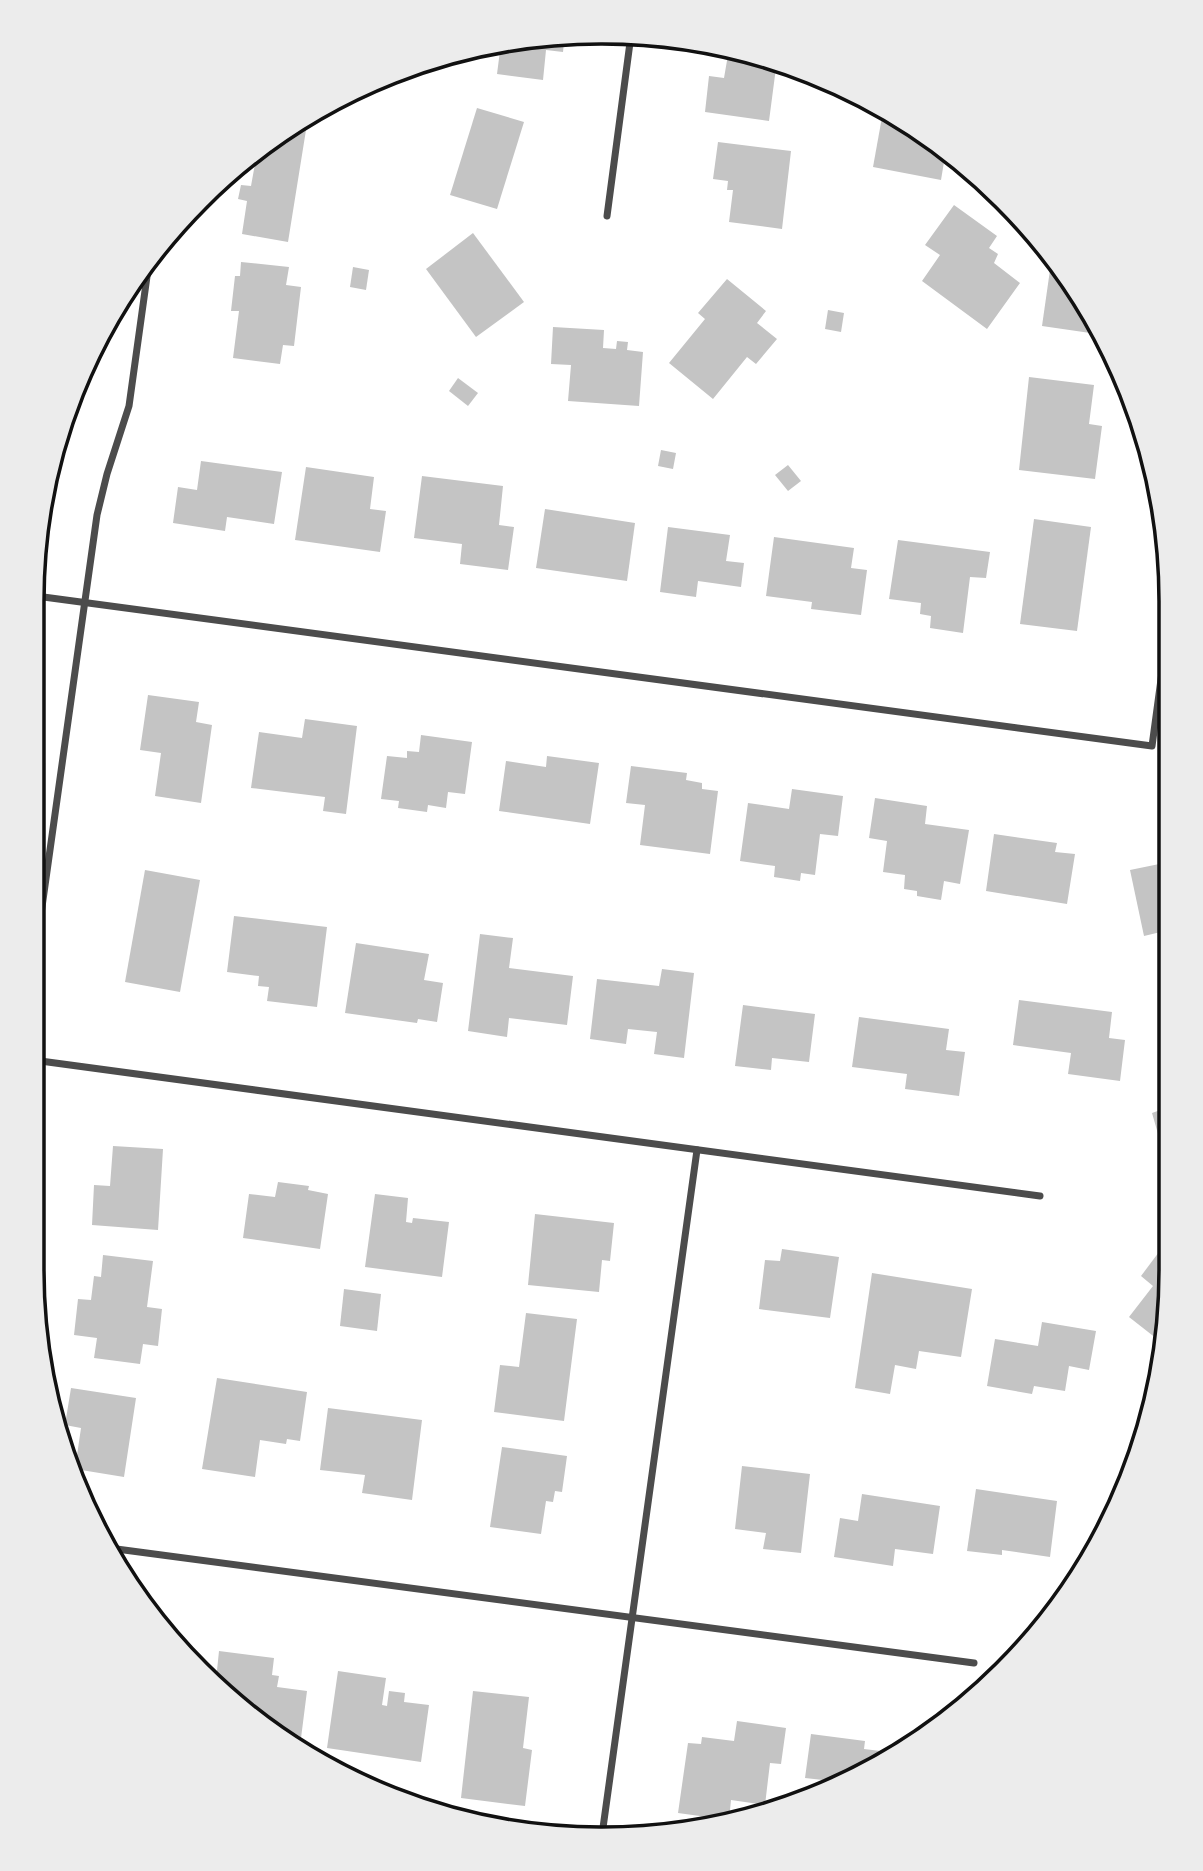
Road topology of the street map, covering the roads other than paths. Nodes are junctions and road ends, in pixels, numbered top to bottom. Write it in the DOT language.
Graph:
graph roads {
  1 [pos="630,45"];
  2 [pos="607,216"];
  3 [pos="147,280"];
  4 [pos="44,597"];
  5 [pos="85,602"];
  6 [pos="1159,694"];
  7 [pos="44,893"];
  8 [pos="44,1061"];
  9 [pos="697,1150"];
  10 [pos="1040,1196"];
  11 [pos="119,1549"];
  12 [pos="632,1618"];
  13 [pos="974,1663"];
  14 [pos="603,1827"];
  1 -- 2 [label="street"];
  3 -- 5 [label="street"];
  4 -- 5 [label="street"];
  5 -- 6 [label="street"];
  5 -- 7 [label="street"];
  8 -- 9 [label="street"];
  9 -- 10 [label="street"];
  9 -- 12 [label="street"];
  11 -- 12 [label="street"];
  12 -- 13 [label="street"];
  12 -- 14 [label="street"];
}
